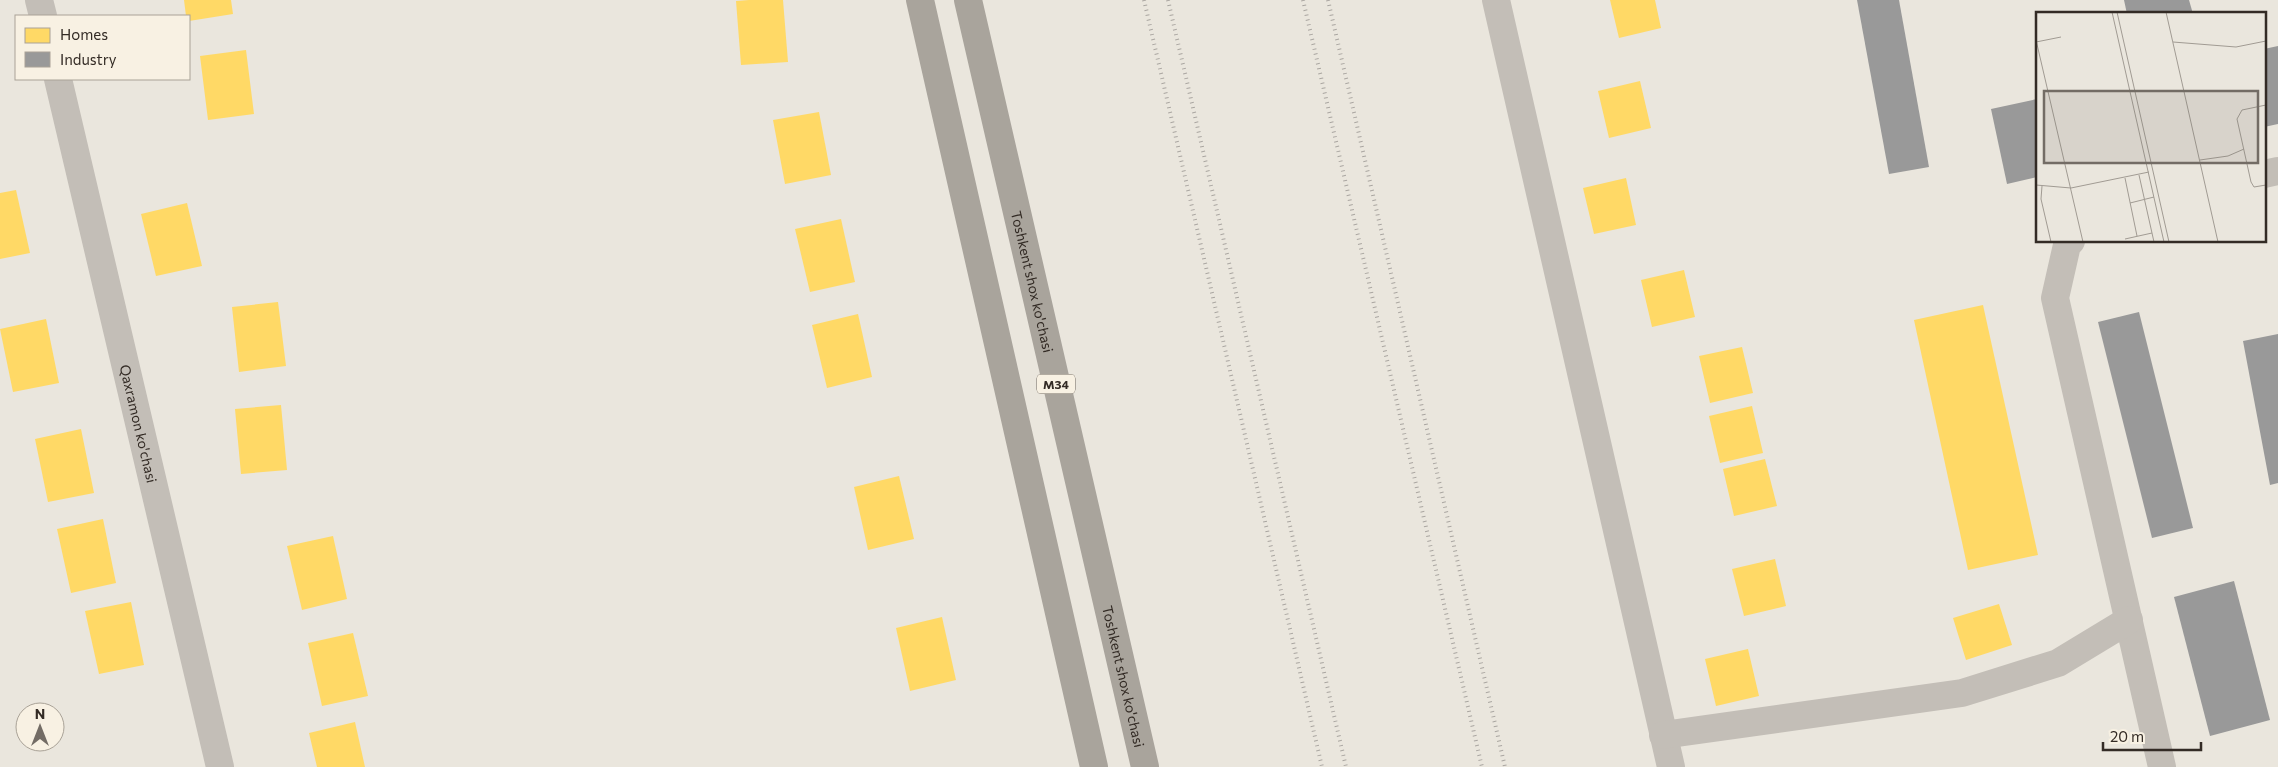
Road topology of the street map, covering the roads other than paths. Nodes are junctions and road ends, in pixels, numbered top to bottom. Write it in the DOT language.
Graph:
graph roads {
  1 [pos="39,0"];
  2 [pos="920,0"];
  3 [pos="968,0"];
  4 [pos="1496,0"];
  5 [pos="43,15"];
  6 [pos="58,80"];
  7 [pos="2070,242"];
  8 [pos="2129,620"];
  9 [pos="1663,735"];
  10 [pos="220,767"];
  11 [pos="1094,767"];
  12 [pos="1145,767"];
  13 [pos="1670,767"];
  14 [pos="2162,767"];
  1 -- 5 [label="street"];
  2 -- 11 [label="highway"];
  3 -- 12 [label="highway, Toshkent shox ko'chasi / M34"];
  4 -- 9 [label="street"];
  6 -- 10 [label="street, Qaxramon ko'chasi"];
  7 -- 8 [label="street"];
  8 -- 9 [label="street"];
  8 -- 14 [label="street"];
  9 -- 13 [label="street"];
}
